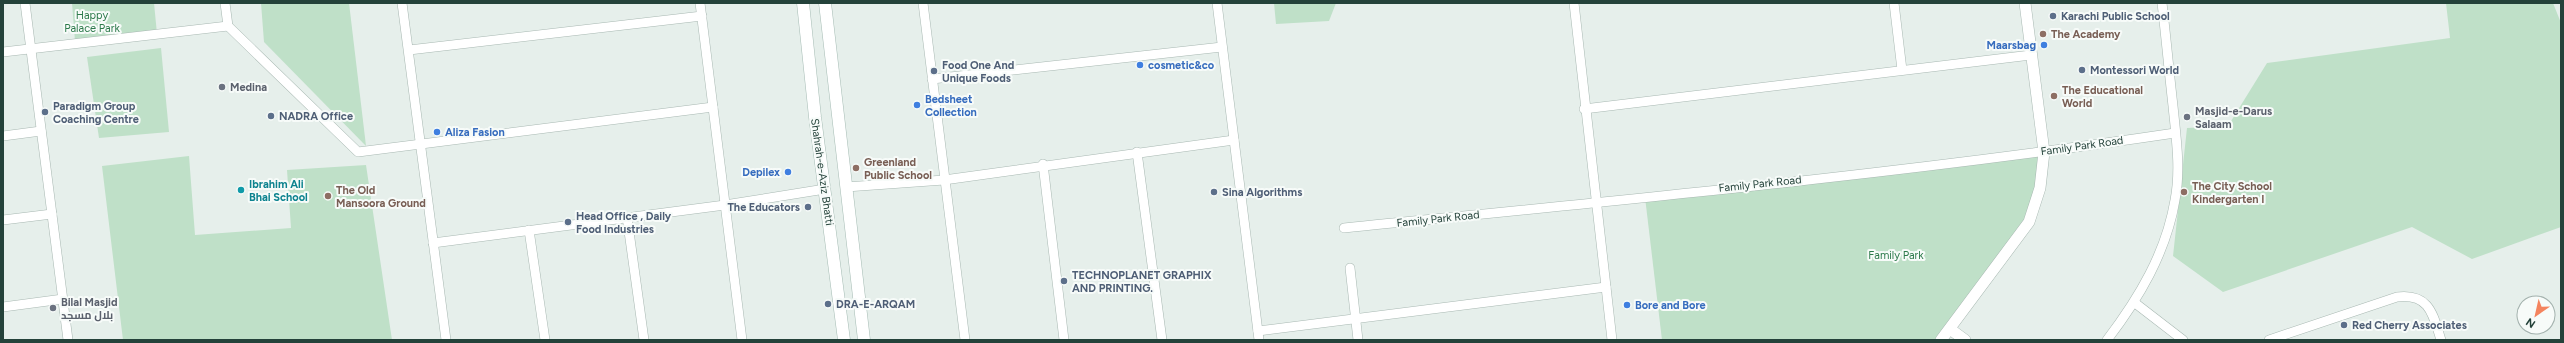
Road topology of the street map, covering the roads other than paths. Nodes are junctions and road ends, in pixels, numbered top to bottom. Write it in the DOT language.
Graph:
graph roads {
  1 [pos="25,3"];
  2 [pos="225,3"];
  3 [pos="402,3"];
  4 [pos="700,3"];
  5 [pos="803,3"];
  6 [pos="825,3"];
  7 [pos="923,3"];
  8 [pos="1217,3"];
  9 [pos="1574,3"];
  10 [pos="1894,3"];
  11 [pos="2025,3"];
  12 [pos="2165,3"];
  13 [pos="702,16"];
  14 [pos="228,26"];
  15 [pos="1222,47"];
  16 [pos="31,49"];
  17 [pos="409,50"];
  18 [pos="3,52"];
  19 [pos="2031,55"];
  20 [pos="1902,70"];
  21 [pos="932,79"];
  22 [pos="713,107"];
  23 [pos="1584,109"];
  24 [pos="41,131"];
  25 [pos="2176,133"];
  26 [pos="3,136"];
  27 [pos="1234,140"];
  28 [pos="420,146"];
  29 [pos="1137,152"];
  30 [pos="2044,152"];
  31 [pos="1043,164"];
  32 [pos="944,180"];
  33 [pos="846,187"];
  34 [pos="825,189"];
  35 [pos="1596,203"];
  36 [pos="725,205"];
  37 [pos="52,214"];
  38 [pos="627,218"];
  39 [pos="3,220"];
  40 [pos="1344,228"];
  41 [pos="529,230"];
  42 [pos="433,243"];
  43 [pos="1350,268"];
  44 [pos="1606,287"];
  45 [pos="63,299"];
  46 [pos="2135,303"];
  47 [pos="3,307"];
  48 [pos="1356,319"];
  49 [pos="1950,329"];
  50 [pos="1259,335"];
  51 [pos="68,340"];
  52 [pos="446,340"];
  53 [pos="545,340"];
  54 [pos="644,340"];
  55 [pos="742,340"];
  56 [pos="844,340"];
  57 [pos="864,340"];
  58 [pos="965,340"];
  59 [pos="1064,340"];
  60 [pos="1162,340"];
  61 [pos="1358,340"];
  62 [pos="1612,340"];
  63 [pos="1941,340"];
  64 [pos="1965,340"];
  65 [pos="2107,340"];
  66 [pos="2183,340"];
  67 [pos="2269,340"];
  68 [pos="2441,340"];
  1 -- 16 [label="street"];
  2 -- 14 [label="street"];
  3 -- 17 [label="street"];
  4 -- 13 [label="street"];
  5 -- 34 [label="main road, Shahrah-e-Aziz Bhatti"];
  6 -- 33 [label="main road, Shahrah-e-Aziz Bhatti"];
  7 -- 21 [label="street"];
  8 -- 15 [label="street"];
  9 -- 23 [label="street"];
  10 -- 20 [label="street"];
  11 -- 19 [label="street"];
  12 -- 25 [label="street"];
  13 -- 17 [label="street"];
  13 -- 22 [label="street"];
  14 -- 16 [label="street"];
  14 -- 28 [label="street"];
  15 -- 21 [label="street"];
  15 -- 27 [label="street"];
  16 -- 18 [label="street"];
  16 -- 24 [label="street"];
  17 -- 28 [label="street"];
  19 -- 20 [label="street"];
  19 -- 30 [label="street"];
  20 -- 23 [label="street"];
  21 -- 32 [label="street"];
  22 -- 28 [label="street"];
  22 -- 36 [label="street"];
  23 -- 35 [label="street"];
  24 -- 26 [label="street"];
  24 -- 37 [label="street"];
  25 -- 30 [label="street, Family Park Road"];
  25 -- 46 [label="street"];
  27 -- 29 [label="street"];
  27 -- 50 [label="street"];
  28 -- 42 [label="street"];
  29 -- 31 [label="street"];
  29 -- 60 [label="street"];
  30 -- 35 [label="street, Family Park Road"];
  30 -- 49 [label="street"];
  31 -- 32 [label="street"];
  31 -- 59 [label="street"];
  32 -- 33 [label="street"];
  32 -- 58 [label="street"];
  33 -- 57 [label="main road, Shahrah-e-Aziz Bhatti"];
  34 -- 36 [label="street"];
  34 -- 56 [label="main road, Shahrah-e-Aziz Bhatti"];
  35 -- 40 [label="street, Family Park Road"];
  35 -- 44 [label="street"];
  36 -- 38 [label="street"];
  36 -- 55 [label="street"];
  37 -- 39 [label="street"];
  37 -- 45 [label="street"];
  38 -- 41 [label="street"];
  38 -- 54 [label="street"];
  41 -- 42 [label="street"];
  41 -- 53 [label="street"];
  42 -- 52 [label="street"];
  43 -- 48 [label="street"];
  44 -- 48 [label="street"];
  44 -- 62 [label="street"];
  45 -- 47 [label="street"];
  45 -- 51 [label="street"];
  46 -- 65 [label="street"];
  46 -- 66 [label="street"];
  48 -- 50 [label="street"];
  48 -- 61 [label="street"];
  49 -- 63 [label="street"];
  49 -- 64 [label="street"];
  67 -- 68 [label="street"];
}
